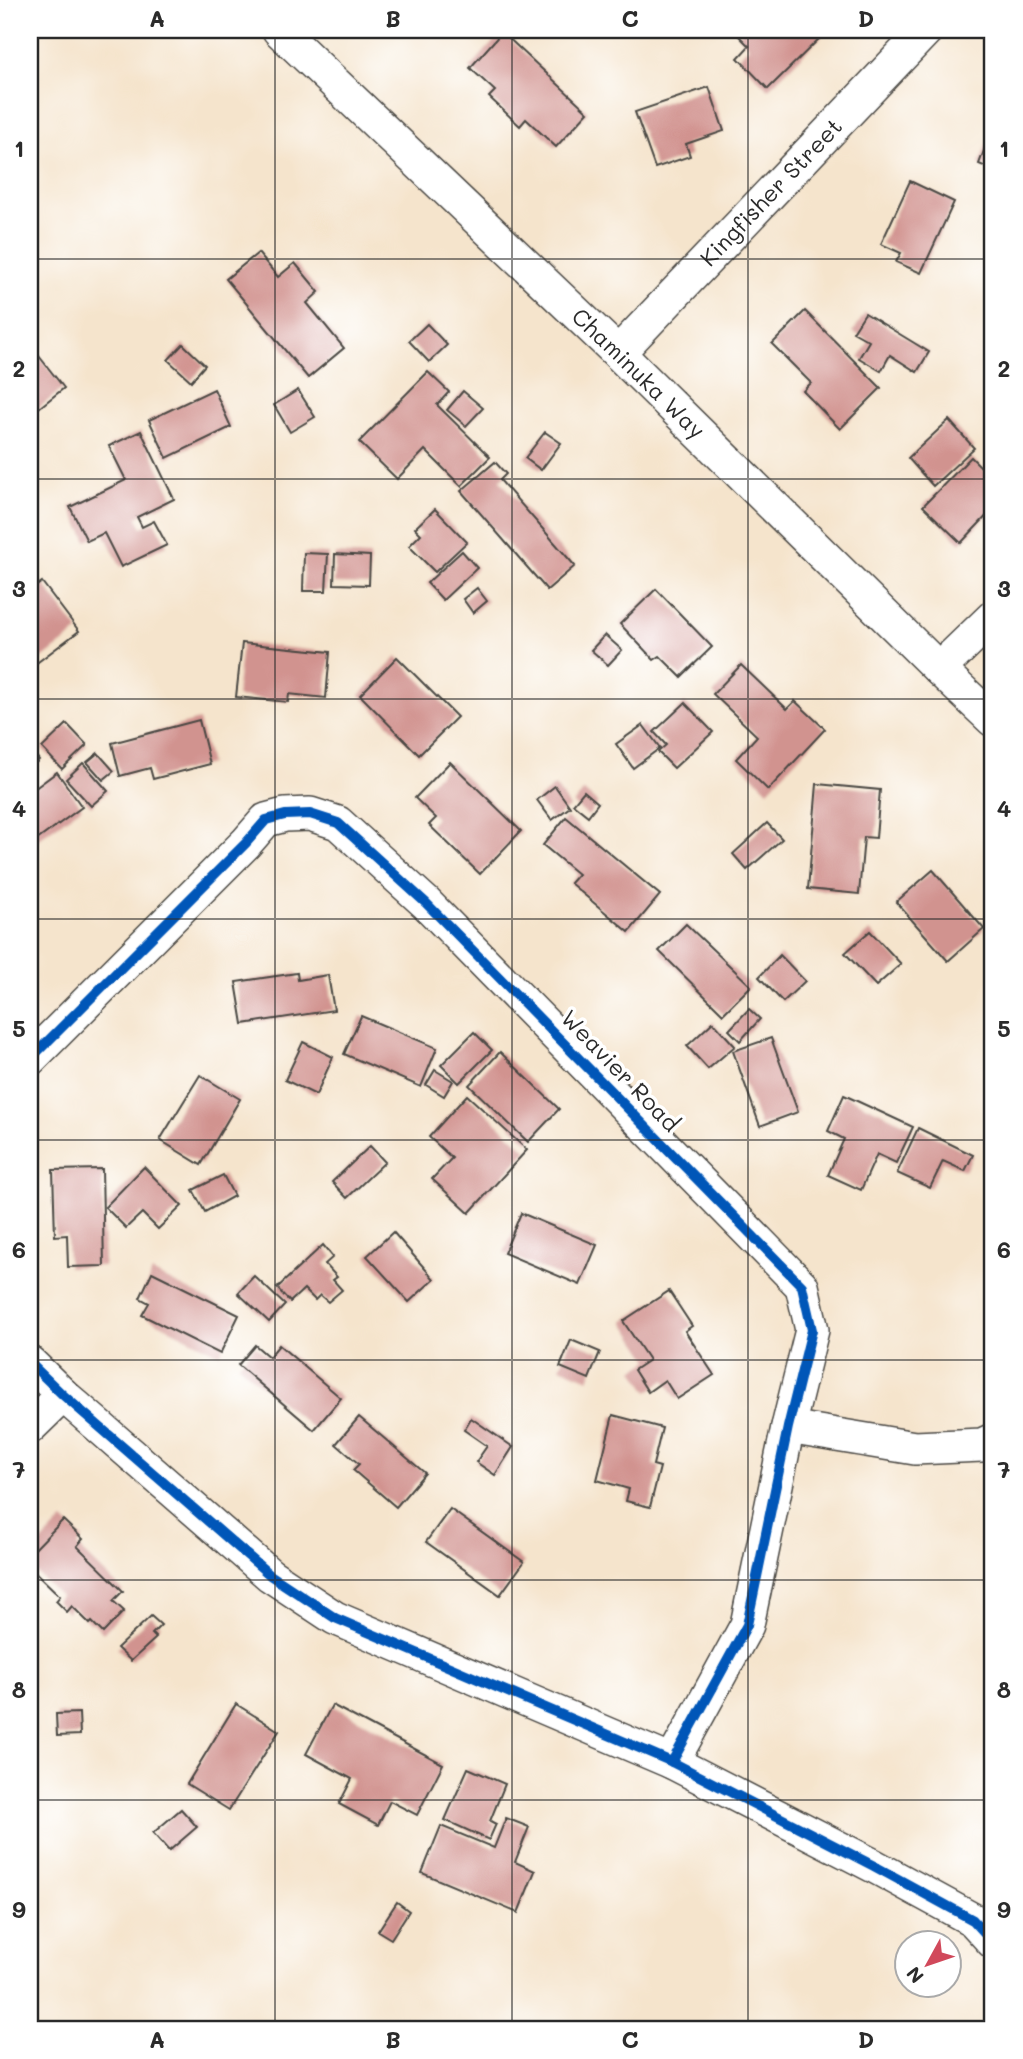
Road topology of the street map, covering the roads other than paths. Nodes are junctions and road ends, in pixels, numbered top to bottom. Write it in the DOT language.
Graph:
graph roads {
  1 [pos="279,30"];
  2 [pos="926,30"];
  3 [pos="618,353"];
  4 [pos="993,617"];
  5 [pos="939,669"];
  6 [pos="993,720"];
  7 [pos="30,1059"];
  8 [pos="30,1363"];
  9 [pos="63,1395"];
  10 [pos="30,1427"];
  11 [pos="789,1427"];
  12 [pos="993,1440"];
  13 [pos="672,1762"];
  14 [pos="993,1942"];
  1 -- 3 [label="street, Chaminuka Way"];
  2 -- 3 [label="street, Kingfisher Street"];
  3 -- 5 [label="street, Chaminuka Way"];
  4 -- 5 [label="street"];
  5 -- 6 [label="street, Chaminuka Way"];
  7 -- 11 [label="street, Weavier Road"];
  8 -- 9 [label="street"];
  9 -- 10 [label="street"];
  9 -- 13 [label="street"];
  11 -- 12 [label="street"];
  11 -- 13 [label="street, Weavier Road"];
  13 -- 14 [label="street"];
}
